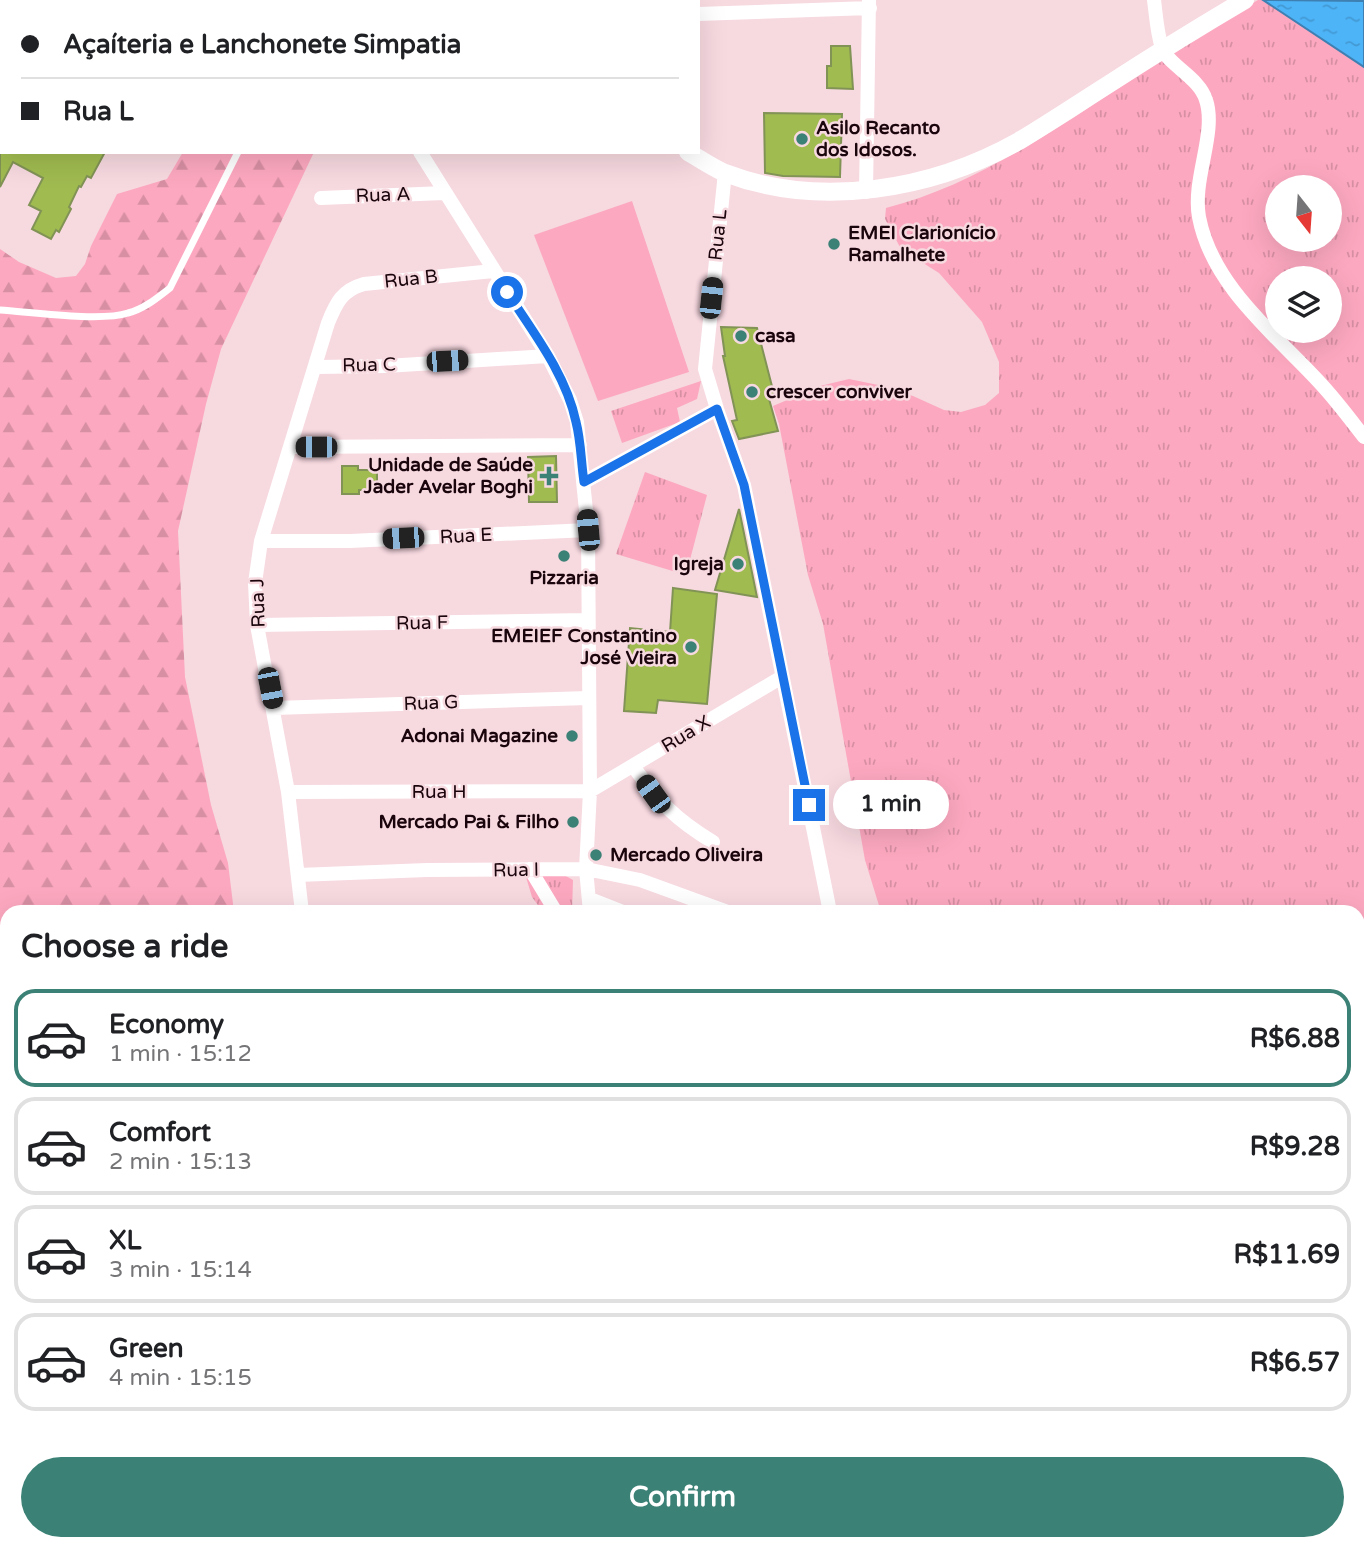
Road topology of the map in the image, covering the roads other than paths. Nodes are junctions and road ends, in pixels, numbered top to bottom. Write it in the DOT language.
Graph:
graph roads {
  1 [pos="1154,0"];
  2 [pos="1245,0"];
  3 [pos="869,4"];
  4 [pos="700,14"];
  5 [pos="1162,50"];
  6 [pos="237,154"];
  7 [pos="421,154"];
  8 [pos="692,154"];
  9 [pos="725,173"];
  10 [pos="866,192"];
  11 [pos="444,193"];
  12 [pos="321,198"];
  13 [pos="493,271"];
  14 [pos="336,302"];
  15 [pos="0,310"];
  16 [pos="548,356"];
  17 [pos="316,366"];
  18 [pos="717,409"];
  19 [pos="1364,438"];
  20 [pos="580,445"];
  21 [pos="289,447"];
  22 [pos="584,482"];
  23 [pos="588,530"];
  24 [pos="261,541"];
  25 [pos="588,620"];
  26 [pos="257,625"];
  27 [pos="782,677"];
  28 [pos="588,698"];
  29 [pos="274,708"];
  30 [pos="633,766"];
  31 [pos="590,791"];
  32 [pos="288,792"];
  33 [pos="713,842"];
  34 [pos="530,869"];
  35 [pos="586,869"];
  36 [pos="299,875"];
  37 [pos="301,905"];
  38 [pos="552,905"];
  39 [pos="590,905"];
  40 [pos="708,905"];
  41 [pos="829,905"];
  1 -- 5 [label="street"];
  2 -- 5 [label="street"];
  3 -- 4 [label="street"];
  3 -- 10 [label="street"];
  5 -- 10 [label="street"];
  5 -- 19 [label="street"];
  6 -- 15 [label="lane"];
  7 -- 11 [label="street"];
  8 -- 9 [label="street"];
  9 -- 10 [label="street"];
  9 -- 18 [label="street, Rua L"];
  11 -- 12 [label="street, Rua A"];
  11 -- 13 [label="street"];
  13 -- 14 [label="street, Rua B"];
  13 -- 16 [label="street"];
  14 -- 17 [label="street, Rua J"];
  16 -- 17 [label="street, Rua C"];
  16 -- 20 [label="street"];
  17 -- 21 [label="street, Rua J"];
  18 -- 22 [label="street"];
  18 -- 27 [label="street, Rua L"];
  20 -- 21 [label="street"];
  20 -- 22 [label="street"];
  21 -- 24 [label="street, Rua J"];
  22 -- 23 [label="street"];
  23 -- 24 [label="street, Rua E"];
  23 -- 25 [label="street"];
  24 -- 26 [label="street, Rua J"];
  25 -- 26 [label="street, Rua F"];
  25 -- 28 [label="street"];
  26 -- 29 [label="street, Rua J"];
  27 -- 30 [label="street, Rua X"];
  27 -- 41 [label="street, Rua L"];
  28 -- 29 [label="street, Rua G"];
  28 -- 31 [label="street"];
  29 -- 32 [label="street, Rua J"];
  30 -- 31 [label="street, Rua X"];
  30 -- 33 [label="street"];
  31 -- 32 [label="street, Rua H"];
  31 -- 35 [label="street"];
  32 -- 36 [label="street, Rua J"];
  34 -- 35 [label="street, Rua I"];
  34 -- 36 [label="street, Rua I"];
  34 -- 38 [label="street"];
  35 -- 39 [label="street"];
  35 -- 40 [label="street, Rua I"];
  36 -- 37 [label="street, Rua J"];
}
